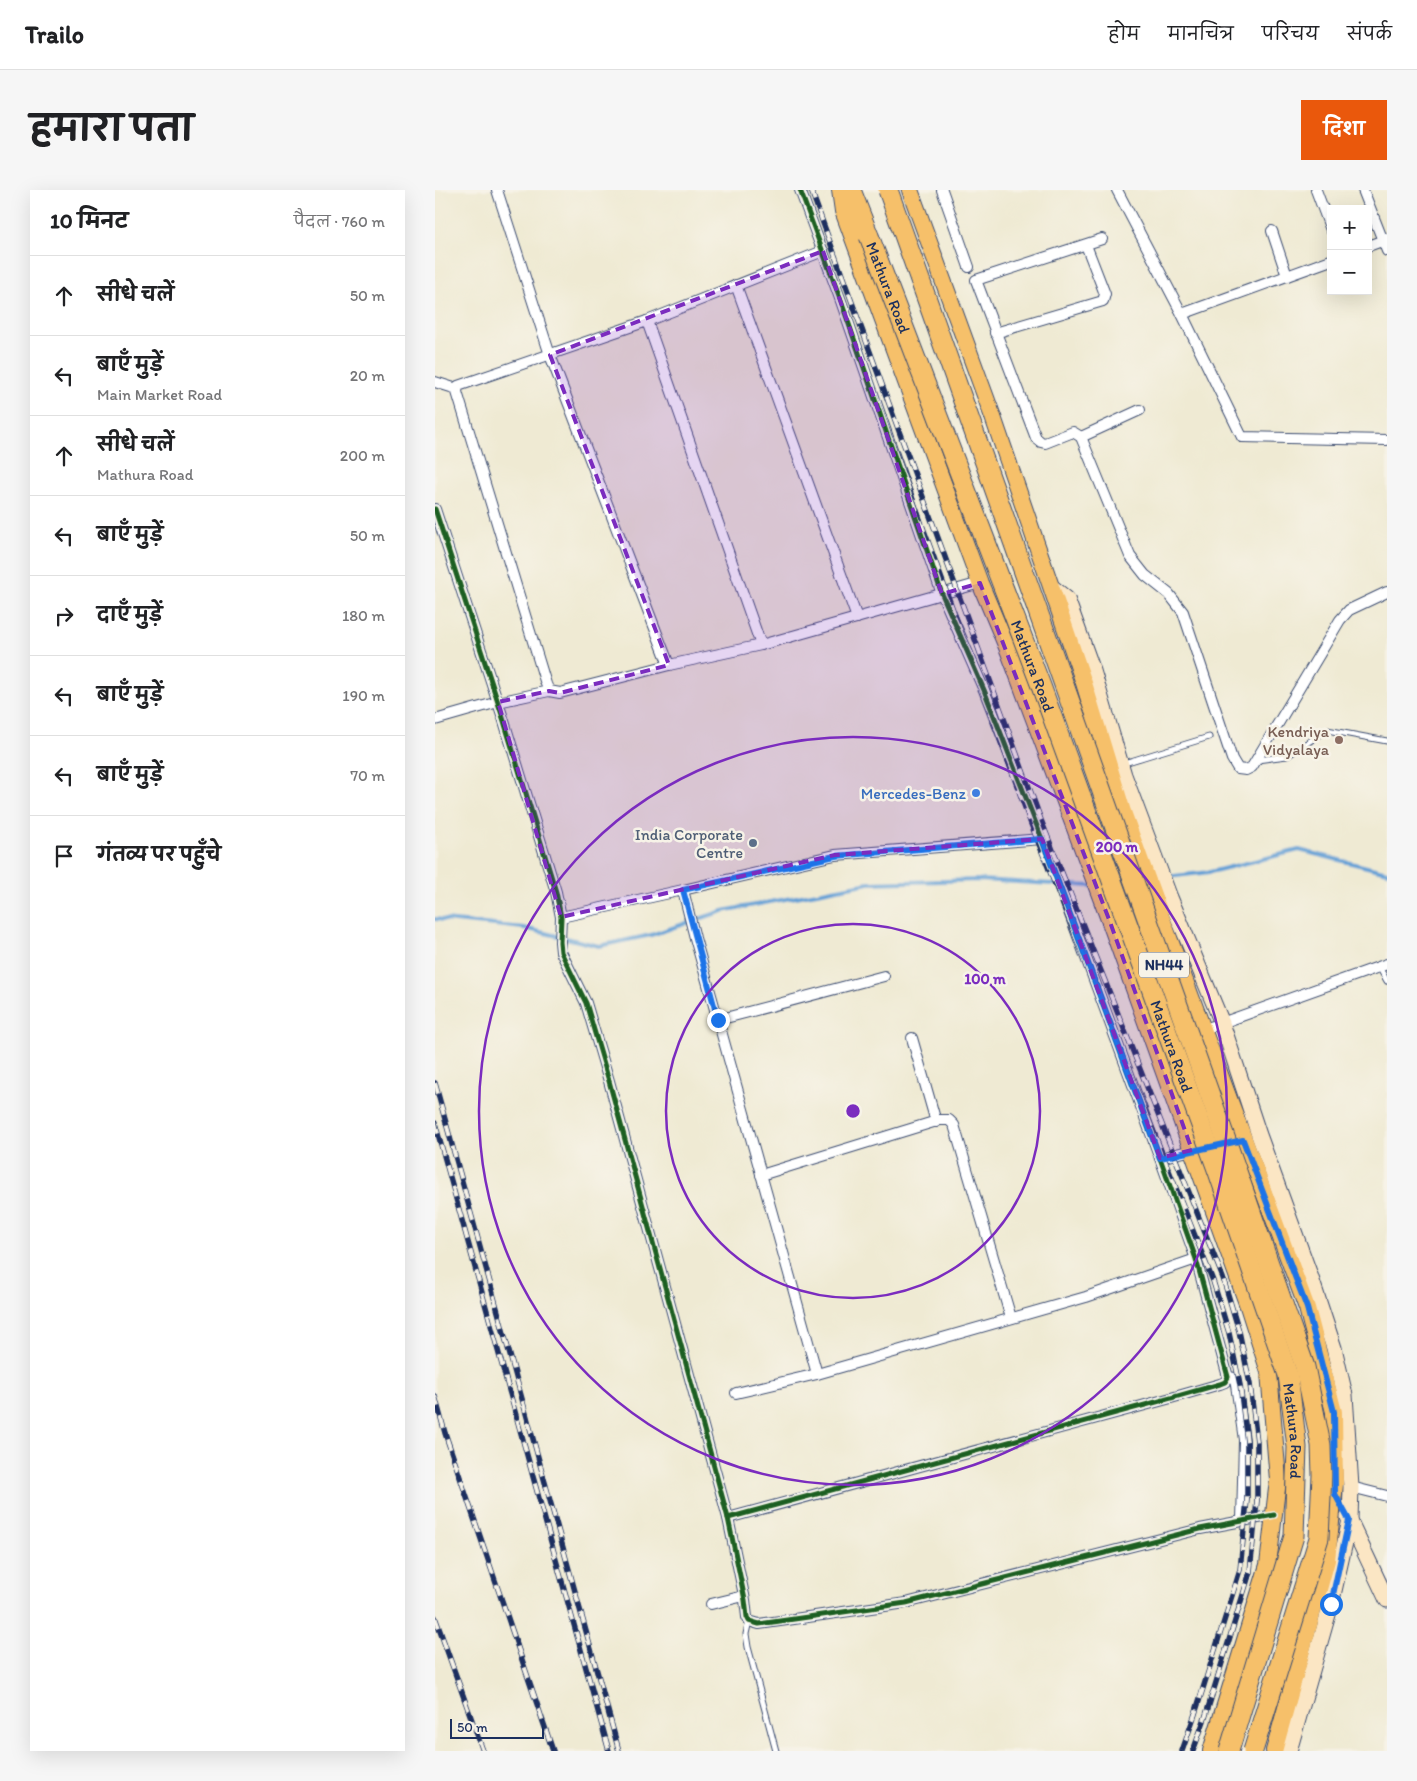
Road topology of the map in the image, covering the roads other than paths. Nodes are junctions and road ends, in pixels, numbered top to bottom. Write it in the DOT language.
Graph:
graph roads {
  1 [pos="497,190"];
  2 [pos="800,190"];
  3 [pos="840,190"];
  4 [pos="851,190"];
  5 [pos="888,190"];
  6 [pos="910,190"];
  7 [pos="942,190"];
  8 [pos="1117,190"];
  9 [pos="1316,190"];
  10 [pos="1363,190"];
  11 [pos="1327,219"];
  12 [pos="1272,231"];
  13 [pos="1102,239"];
  14 [pos="1385,240"];
  15 [pos="1086,245"];
  16 [pos="1372,245"];
  17 [pos="1387,251"];
  18 [pos="823,252"];
  19 [pos="1327,261"];
  20 [pos="969,267"];
  21 [pos="1287,276"];
  22 [pos="736,285"];
  23 [pos="1182,314"];
  24 [pos="647,321"];
  25 [pos="995,333"];
  26 [pos="550,355"];
  27 [pos="435,382"];
  28 [pos="457,389"];
  29 [pos="1140,410"];
  30 [pos="1081,437"];
  31 [pos="1387,440"];
  32 [pos="435,509"];
  33 [pos="980,583"];
  34 [pos="1051,586"];
  35 [pos="1387,592"];
  36 [pos="942,594"];
  37 [pos="857,618"];
  38 [pos="761,645"];
  39 [pos="669,665"];
  40 [pos="549,691"];
  41 [pos="498,702"];
  42 [pos="435,720"];
  43 [pos="1209,737"];
  44 [pos="1387,741"];
  45 [pos="1257,760"];
  46 [pos="1121,764"];
  47 [pos="1042,839"];
  48 [pos="1151,875"];
  49 [pos="683,890"];
  50 [pos="561,916"];
  51 [pos="1387,954"];
  52 [pos="1383,965"];
  53 [pos="1180,969"];
  54 [pos="884,976"];
  55 [pos="1387,982"];
  56 [pos="1132,983"];
  57 [pos="718,1020"];
  58 [pos="1222,1023"];
  59 [pos="1202,1030"];
  60 [pos="912,1038"];
  61 [pos="936,1122"];
  62 [pos="1251,1138"];
  63 [pos="1192,1150"];
  64 [pos="1160,1158"];
  65 [pos="761,1175"];
  66 [pos="1196,1259"];
  67 [pos="1011,1318"];
  68 [pos="817,1374"];
  69 [pos="1228,1377"];
  70 [pos="736,1393"];
  71 [pos="1351,1487"];
  72 [pos="1335,1494"];
  73 [pos="1387,1496"];
  74 [pos="1274,1515"];
  75 [pos="727,1518"];
  76 [pos="1349,1520"];
  77 [pos="1242,1521"];
  78 [pos="744,1596"];
  79 [pos="1387,1600"];
  80 [pos="711,1604"];
  81 [pos="749,1621"];
  82 [pos="776,1751"];
  83 [pos="1211,1751"];
  84 [pos="1229,1751"];
  85 [pos="1253,1751"];
  86 [pos="1274,1751"];
  87 [pos="1289,1751"];
  1 -- 26 [label="street"];
  2 -- 18 [label="street"];
  3 -- 33 [label="main road, Mathura Road"];
  4 -- 84 [label="highway, Mathura Road / NH44, bridge"];
  5 -- 85 [label="highway, Mathura Road / NH44, bridge"];
  6 -- 34 [label="main road"];
  7 -- 20 [label="street"];
  8 -- 23 [label="street"];
  9 -- 11 [label="street"];
  10 -- 14 [label="street"];
  12 -- 21 [label="street"];
  13 -- 15 [label="street"];
  14 -- 16 [label="street"];
  14 -- 17 [label="street"];
  15 -- 25 [label="street"];
  15 -- 25 [label="street"];
  18 -- 22 [label="street"];
  18 -- 36 [label="street"];
  19 -- 21 [label="street"];
  21 -- 23 [label="street"];
  22 -- 24 [label="street"];
  22 -- 37 [label="street"];
  23 -- 31 [label="street"];
  24 -- 26 [label="street"];
  24 -- 38 [label="street"];
  25 -- 30 [label="street"];
  26 -- 28 [label="street"];
  26 -- 39 [label="street"];
  27 -- 28 [label="street"];
  28 -- 40 [label="street"];
  29 -- 30 [label="street"];
  30 -- 45 [label="street"];
  32 -- 41 [label="street"];
  33 -- 36 [label="street"];
  33 -- 56 [label="main road, Mathura Road"];
  34 -- 46 [label="street"];
  34 -- 48 [label="main road"];
  35 -- 45 [label="street"];
  36 -- 37 [label="street"];
  36 -- 47 [label="street"];
  37 -- 38 [label="street"];
  38 -- 39 [label="street"];
  39 -- 40 [label="street"];
  40 -- 41 [label="street"];
  41 -- 42 [label="street"];
  41 -- 50 [label="street"];
  43 -- 46 [label="lane"];
  44 -- 45 [label="lane"];
  46 -- 48 [label="street"];
  47 -- 49 [label="street"];
  47 -- 64 [label="street"];
  48 -- 53 [label="main road"];
  48 -- 58 [label="street"];
  49 -- 50 [label="street"];
  49 -- 57 [label="street"];
  50 -- 75 [label="street"];
  51 -- 52 [label="street"];
  52 -- 55 [label="lane"];
  52 -- 58 [label="street"];
  53 -- 56 [label="main road"];
  53 -- 59 [label="main road"];
  54 -- 57 [label="street"];
  56 -- 63 [label="main road, Mathura Road"];
  57 -- 65 [label="street"];
  58 -- 59 [label="street"];
  58 -- 62 [label="street"];
  59 -- 62 [label="main road"];
  60 -- 61 [label="street"];
  61 -- 65 [label="street"];
  61 -- 67 [label="street"];
  62 -- 63 [label="main road"];
  62 -- 71 [label="street"];
  62 -- 72 [label="main road"];
  63 -- 64 [label="street"];
  63 -- 74 [label="main road, Mathura Road"];
  64 -- 66 [label="street"];
  65 -- 68 [label="street"];
  66 -- 67 [label="street"];
  66 -- 69 [label="street"];
  67 -- 68 [label="street"];
  68 -- 70 [label="street"];
  69 -- 75 [label="street"];
  69 -- 77 [label="street"];
  71 -- 73 [label="street"];
  71 -- 76 [label="street"];
  72 -- 76 [label="street"];
  72 -- 86 [label="main road"];
  74 -- 77 [label="street"];
  74 -- 83 [label="main road, Mathura Road"];
  75 -- 78 [label="street"];
  76 -- 79 [label="street"];
  76 -- 87 [label="street"];
  77 -- 81 [label="street"];
  78 -- 80 [label="street"];
  78 -- 81 [label="street"];
  81 -- 82 [label="lane"];
}
